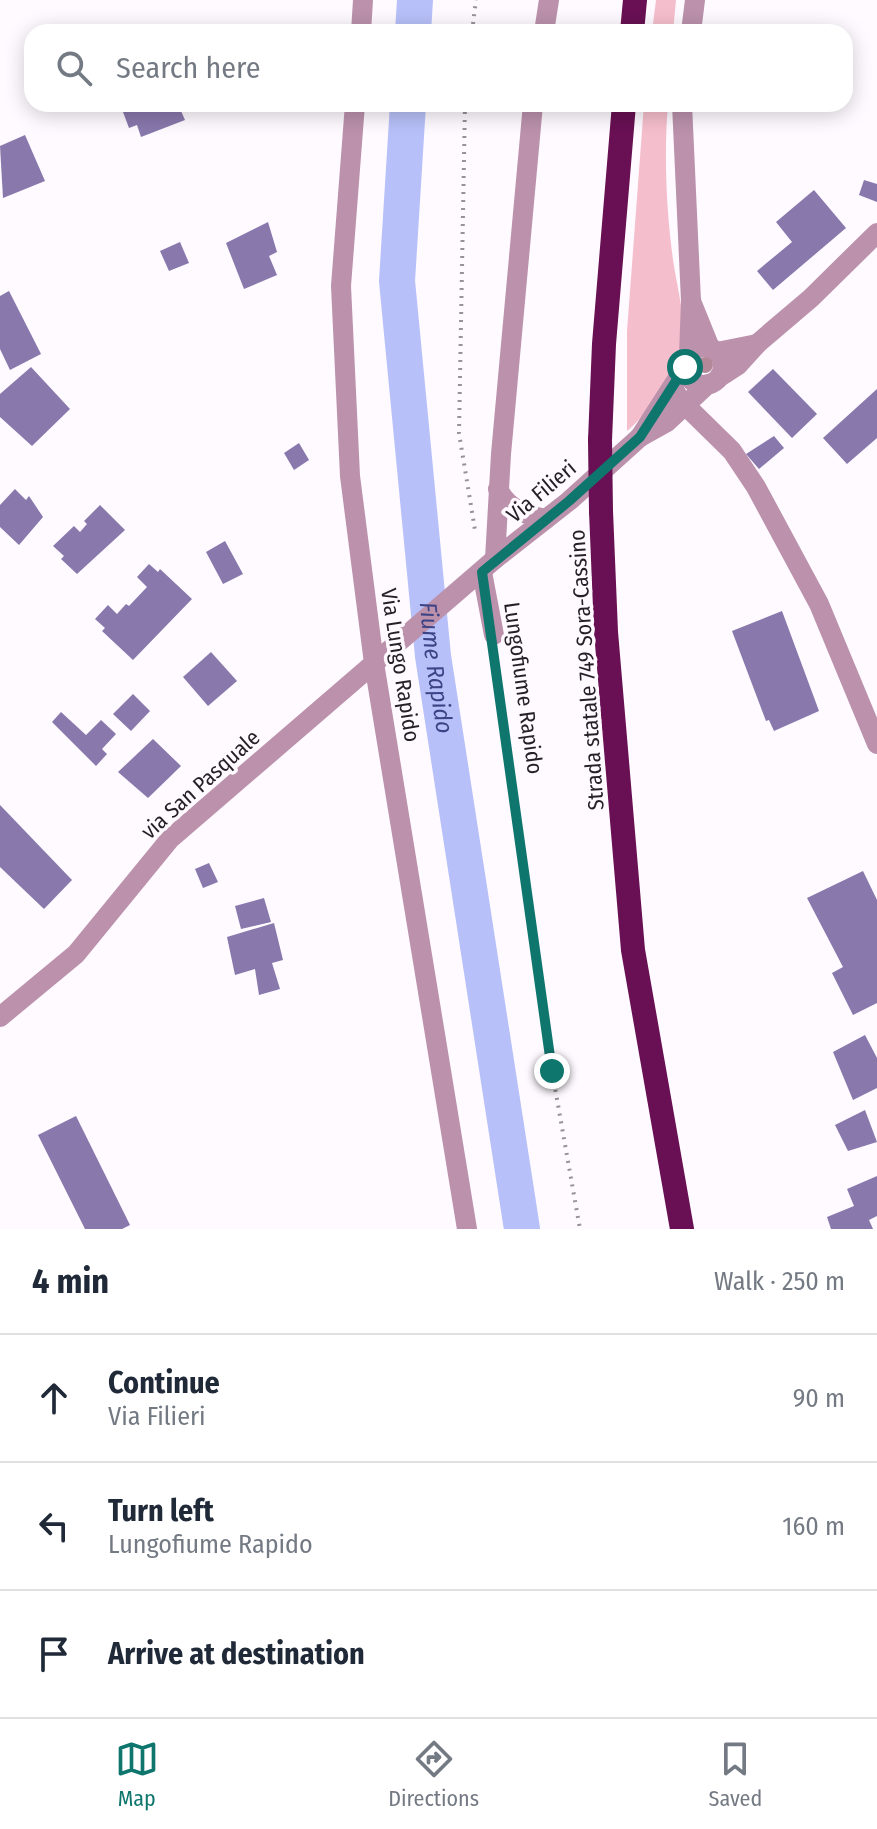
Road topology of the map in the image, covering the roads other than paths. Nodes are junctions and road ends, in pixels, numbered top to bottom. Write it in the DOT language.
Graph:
graph roads {
  1 [pos="363,0"];
  2 [pos="549,0"];
  3 [pos="635,0"];
  4 [pos="695,0"];
  5 [pos="362,24"];
  6 [pos="545,24"];
  7 [pos="633,24"];
  8 [pos="692,24"];
  9 [pos="354,112"];
  10 [pos="532,112"];
  11 [pos="623,112"];
  12 [pos="682,112"];
  13 [pos="877,233"];
  14 [pos="691,301"];
  15 [pos="757,344"];
  16 [pos="713,350"];
  17 [pos="687,361"];
  18 [pos="714,380"];
  19 [pos="673,388"];
  20 [pos="686,405"];
  21 [pos="640,437"];
  22 [pos="498,489"];
  23 [pos="546,519"];
  24 [pos="483,570"];
  25 [pos="494,635"];
  26 [pos="380,658"];
  27 [pos="877,744"];
  28 [pos="0,1017"];
  29 [pos="467,1229"];
  30 [pos="682,1229"];
  1 -- 5 [label="street"];
  2 -- 6 [label="street"];
  3 -- 7 [label="highway"];
  4 -- 8 [label="street"];
  9 -- 26 [label="street, Via Lungo Rapido"];
  10 -- 22 [label="street, Lungofiume Rapido"];
  11 -- 30 [label="highway, Strada statale 749 Sora-Cassino, bridge"];
  12 -- 14 [label="street"];
  13 -- 15 [label="street, Via Filieri"];
  14 -- 16 [label="street"];
  14 -- 17 [label="street"];
  15 -- 16 [label="street, Via Filieri"];
  15 -- 18 [label="street, Via Filieri"];
  16 -- 17 [label="street"];
  16 -- 18 [label="street"];
  17 -- 18 [label="street"];
  17 -- 19 [label="street, Via Filieri"];
  18 -- 20 [label="street, Via Filieri"];
  19 -- 20 [label="street"];
  19 -- 21 [label="street, Via Filieri"];
  20 -- 21 [label="street, Via Filieri"];
  20 -- 27 [label="street"];
  21 -- 23 [label="street, Via Filieri"];
  22 -- 23 [label="street"];
  22 -- 24 [label="street, Lungofiume Rapido"];
  23 -- 24 [label="street, Via Filieri"];
  24 -- 25 [label="street, Lungofiume Rapido"];
  24 -- 26 [label="street, Via Filieri"];
  26 -- 28 [label="street, via San Pasquale"];
  26 -- 29 [label="street, Via Lungo Rapido"];
}
